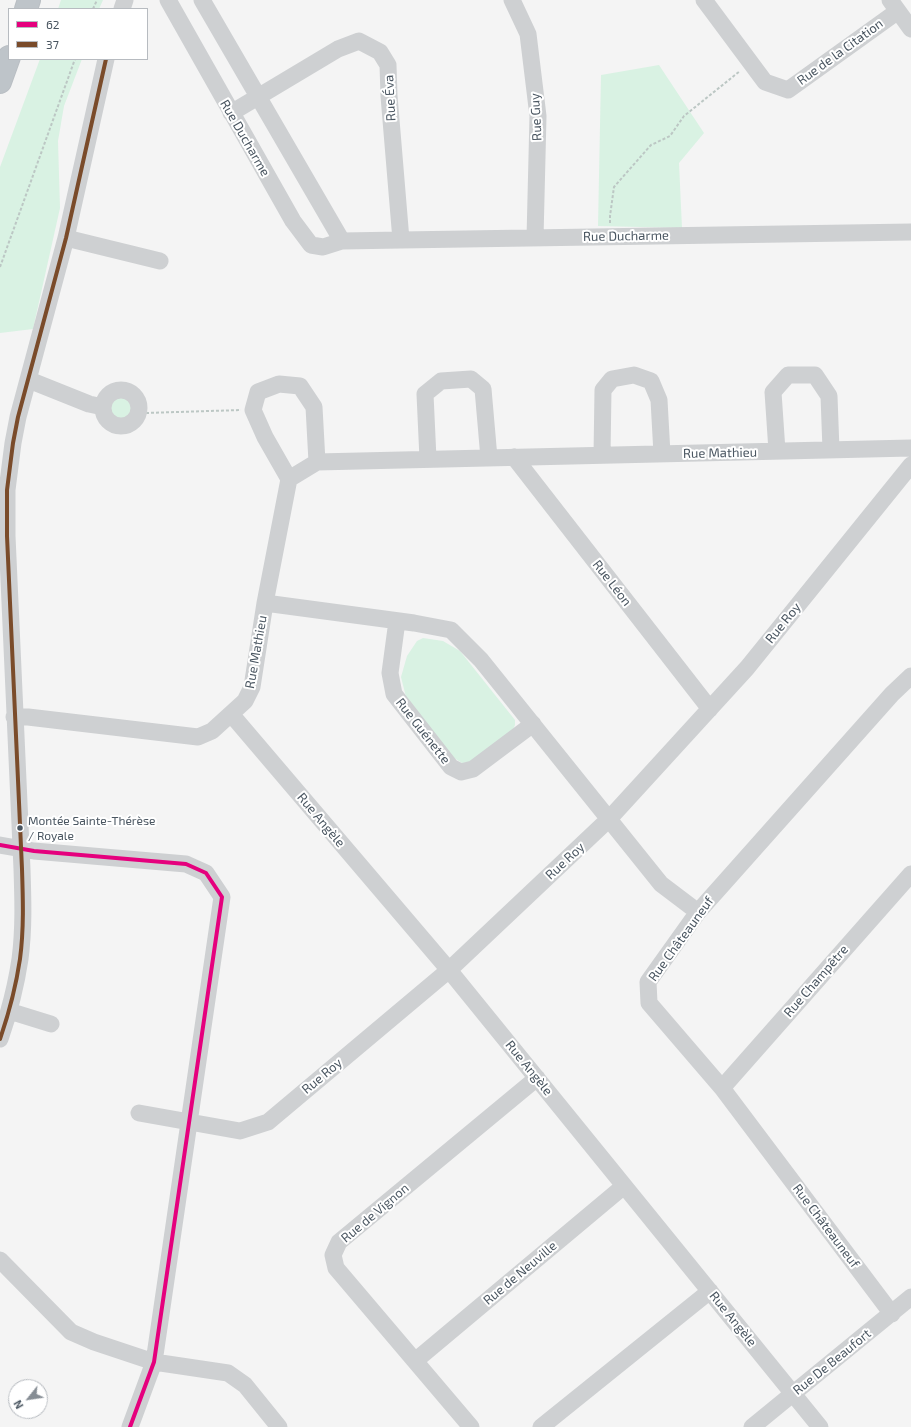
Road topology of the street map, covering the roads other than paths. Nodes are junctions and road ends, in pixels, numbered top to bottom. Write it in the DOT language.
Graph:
graph roads {
  1 [pos="168,0"];
  2 [pos="202,0"];
  3 [pos="512,0"];
  4 [pos="704,0"];
  5 [pos="894,6"];
  6 [pos="911,29"];
  7 [pos="8,60"];
  8 [pos="106,60"];
  9 [pos="0,82"];
  10 [pos="258,98"];
  11 [pos="231,113"];
  12 [pos="911,232"];
  13 [pos="66,238"];
  14 [pos="535,238"];
  15 [pos="401,240"];
  16 [pos="342,241"];
  17 [pos="160,261"];
  18 [pos="29,380"];
  19 [pos="103,407"];
  20 [pos="911,448"];
  21 [pos="831,450"];
  22 [pos="777,451"];
  23 [pos="662,454"];
  24 [pos="602,456"];
  25 [pos="514,457"];
  26 [pos="489,458"];
  27 [pos="428,460"];
  28 [pos="317,462"];
  29 [pos="911,465"];
  30 [pos="289,479"];
  31 [pos="265,603"];
  32 [pos="397,621"];
  33 [pos="911,676"];
  34 [pos="710,709"];
  35 [pos="231,714"];
  36 [pos="14,717"];
  37 [pos="532,724"];
  38 [pos="609,819"];
  39 [pos="0,845"];
  40 [pos="21,848"];
  41 [pos="911,874"];
  42 [pos="698,912"];
  43 [pos="449,970"];
  44 [pos="9,1011"];
  45 [pos="51,1024"];
  46 [pos="0,1039"];
  47 [pos="537,1078"];
  48 [pos="722,1088"];
  49 [pos="139,1113"];
  50 [pos="189,1121"];
  51 [pos="624,1186"];
  52 [pos="0,1260"];
  53 [pos="710,1291"];
  54 [pos="911,1297"];
  55 [pos="892,1314"];
  56 [pos="415,1361"];
  57 [pos="154,1362"];
  58 [pos="794,1393"];
  59 [pos="130,1427"];
  60 [pos="279,1427"];
  61 [pos="471,1427"];
  62 [pos="541,1427"];
  63 [pos="752,1427"];
  64 [pos="820,1427"];
  1 -- 11 [label="street, Rue Ducharme"];
  2 -- 10 [label="street"];
  3 -- 14 [label="street, Rue Guy"];
  4 -- 5 [label="street, Rue de la Citation"];
  5 -- 6 [label="street"];
  7 -- 9 [label="highway"];
  8 -- 13 [label="street"];
  10 -- 11 [label="street, Rue Éva"];
  10 -- 15 [label="street, Rue Éva"];
  10 -- 16 [label="street"];
  11 -- 16 [label="street, Rue Ducharme"];
  12 -- 14 [label="street, Rue Ducharme"];
  13 -- 17 [label="street"];
  13 -- 18 [label="street"];
  14 -- 15 [label="street, Rue Ducharme"];
  15 -- 16 [label="street, Rue Ducharme"];
  18 -- 19 [label="street"];
  18 -- 36 [label="street"];
  20 -- 21 [label="street, Rue Mathieu"];
  21 -- 22 [label="street, Rue Mathieu"];
  21 -- 22 [label="street"];
  22 -- 23 [label="street, Rue Mathieu"];
  23 -- 24 [label="street, Rue Mathieu"];
  23 -- 24 [label="street"];
  24 -- 25 [label="street, Rue Mathieu"];
  25 -- 26 [label="street, Rue Mathieu"];
  25 -- 34 [label="street, Rue Léon"];
  26 -- 27 [label="street, Rue Mathieu"];
  26 -- 27 [label="street"];
  27 -- 28 [label="street, Rue Mathieu"];
  28 -- 30 [label="street"];
  28 -- 30 [label="street"];
  29 -- 34 [label="street, Rue Roy"];
  30 -- 31 [label="street, Rue Mathieu"];
  31 -- 32 [label="street"];
  31 -- 35 [label="street, Rue Mathieu"];
  32 -- 37 [label="street"];
  32 -- 37 [label="street, Rue Guénette"];
  33 -- 42 [label="street, Rue Châteauneuf"];
  34 -- 38 [label="street, Rue Roy"];
  35 -- 36 [label="street, Rue Mathieu"];
  35 -- 43 [label="street, Rue Angèle"];
  36 -- 40 [label="street"];
  37 -- 38 [label="street"];
  38 -- 42 [label="street"];
  38 -- 43 [label="street, Rue Roy"];
  39 -- 40 [label="street"];
  40 -- 44 [label="street"];
  40 -- 50 [label="street"];
  41 -- 48 [label="street, Rue Champêtre"];
  42 -- 48 [label="street, Rue Châteauneuf"];
  43 -- 47 [label="street, Rue Angèle"];
  43 -- 50 [label="street, Rue Roy"];
  44 -- 45 [label="street"];
  44 -- 46 [label="street"];
  47 -- 51 [label="street, Rue Angèle"];
  47 -- 56 [label="street, Rue de Vignon"];
  48 -- 55 [label="street, Rue Châteauneuf"];
  49 -- 50 [label="street, Rue Roy"];
  50 -- 57 [label="street"];
  51 -- 53 [label="street, Rue Angèle"];
  51 -- 56 [label="street, Rue de Neuville"];
  52 -- 57 [label="street"];
  53 -- 58 [label="street, Rue Angèle"];
  53 -- 62 [label="street"];
  54 -- 55 [label="street, Rue De Beaufort"];
  55 -- 58 [label="street, Rue De Beaufort"];
  56 -- 61 [label="street, Rue de Vignon"];
  57 -- 59 [label="street"];
  57 -- 60 [label="street"];
  58 -- 63 [label="street, Rue De Beaufort"];
  58 -- 64 [label="street, Rue Angèle"];
}
